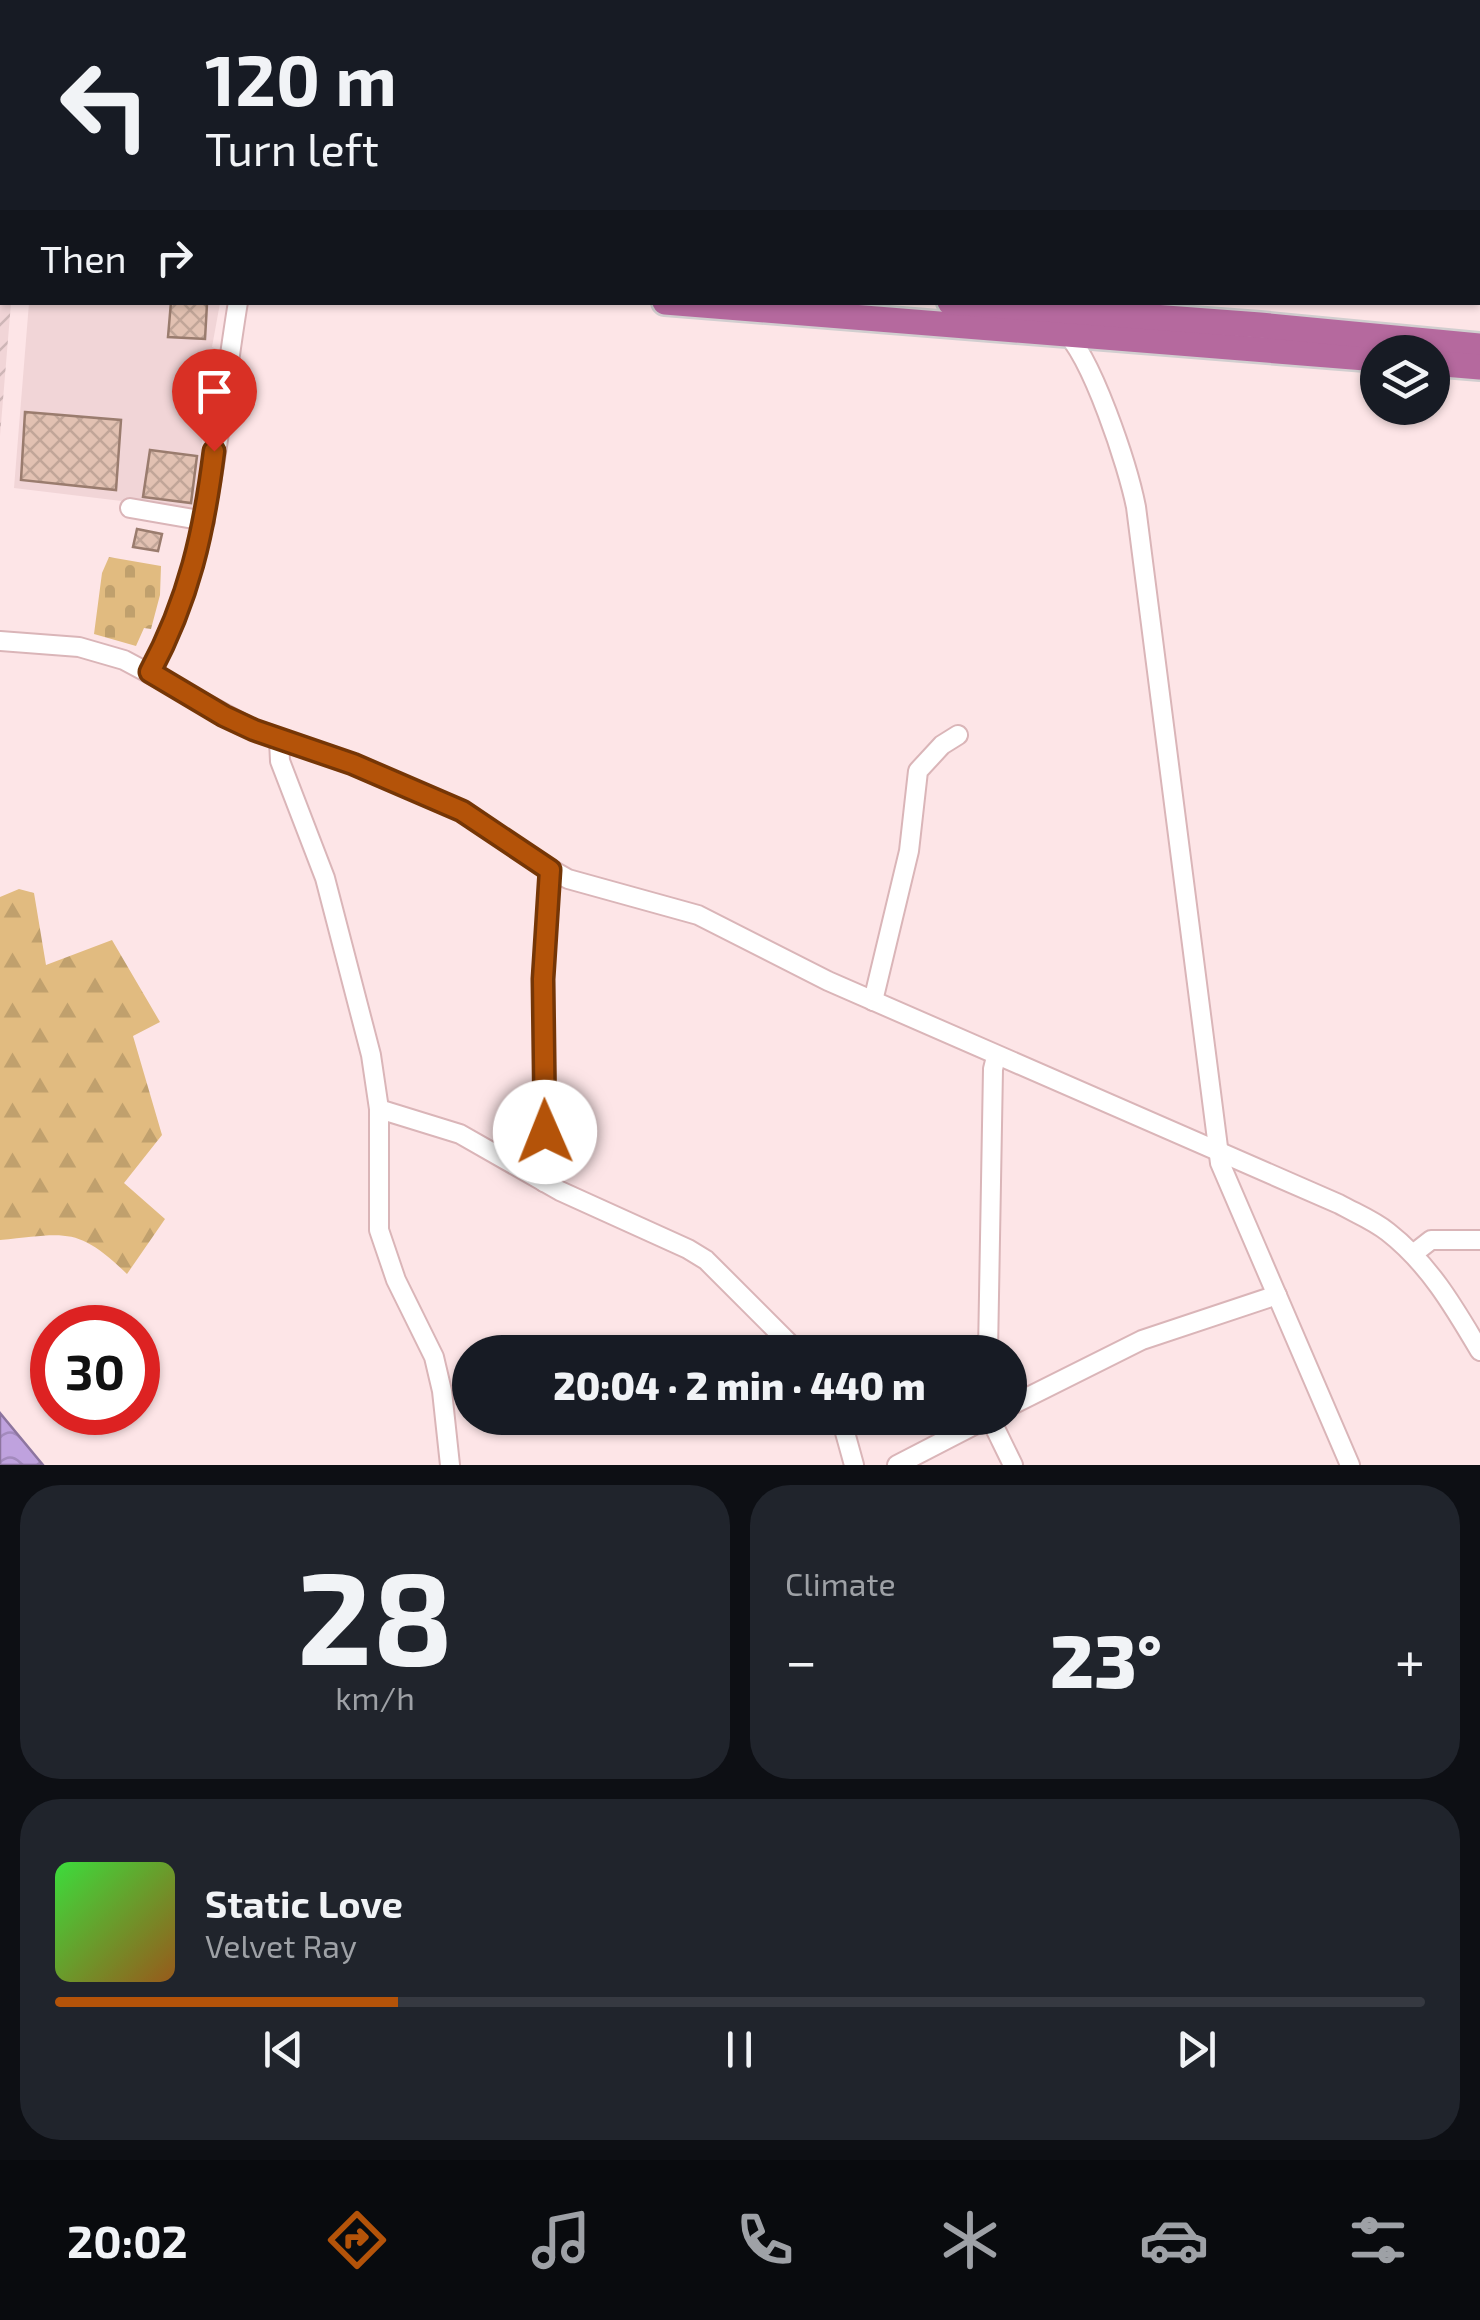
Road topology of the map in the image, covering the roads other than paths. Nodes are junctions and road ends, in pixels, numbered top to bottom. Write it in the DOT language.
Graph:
graph roads {
  1 [pos="238,305"];
  2 [pos="700,305"];
  3 [pos="1035,306"];
  4 [pos="1070,337"];
  5 [pos="1480,346"];
  6 [pos="1360,358"];
  7 [pos="1450,364"];
  8 [pos="1480,367"];
  9 [pos="130,508"];
  10 [pos="205,521"];
  11 [pos="0,641"];
  12 [pos="150,672"];
  13 [pos="958,735"];
  14 [pos="279,740"];
  15 [pos="550,870"];
  16 [pos="872,1002"];
  17 [pos="996,1057"];
  18 [pos="379,1109"];
  19 [pos="1218,1150"];
  20 [pos="544,1182"];
  21 [pos="1480,1240"];
  22 [pos="1413,1254"];
  23 [pos="1277,1295"];
  24 [pos="781,1335"];
  25 [pos="988,1335"];
  26 [pos="1480,1351"];
  27 [pos="1027,1398"];
  28 [pos="846,1435"];
  29 [pos="956,1435"];
  30 [pos="998,1435"];
  31 [pos="450,1465"];
  32 [pos="854,1465"];
  33 [pos="897,1465"];
  34 [pos="1013,1465"];
  35 [pos="1350,1465"];
  1 -- 10 [label="street"];
  2 -- 4 [label="highway"];
  3 -- 4 [label="street"];
  3 -- 5 [label="highway"];
  4 -- 6 [label="highway"];
  4 -- 19 [label="street"];
  7 -- 8 [label="highway"];
  9 -- 10 [label="street"];
  10 -- 12 [label="street"];
  11 -- 12 [label="street"];
  12 -- 14 [label="street"];
  13 -- 16 [label="street"];
  14 -- 15 [label="street"];
  14 -- 18 [label="street"];
  15 -- 16 [label="street"];
  15 -- 20 [label="street"];
  16 -- 17 [label="street"];
  17 -- 19 [label="street"];
  17 -- 25 [label="street"];
  18 -- 20 [label="street"];
  18 -- 31 [label="street"];
  19 -- 22 [label="street"];
  19 -- 23 [label="street"];
  20 -- 24 [label="street"];
  21 -- 22 [label="street"];
  22 -- 26 [label="street"];
  23 -- 27 [label="street"];
  23 -- 35 [label="street"];
  28 -- 32 [label="street"];
  29 -- 33 [label="street"];
  30 -- 34 [label="street"];
}
